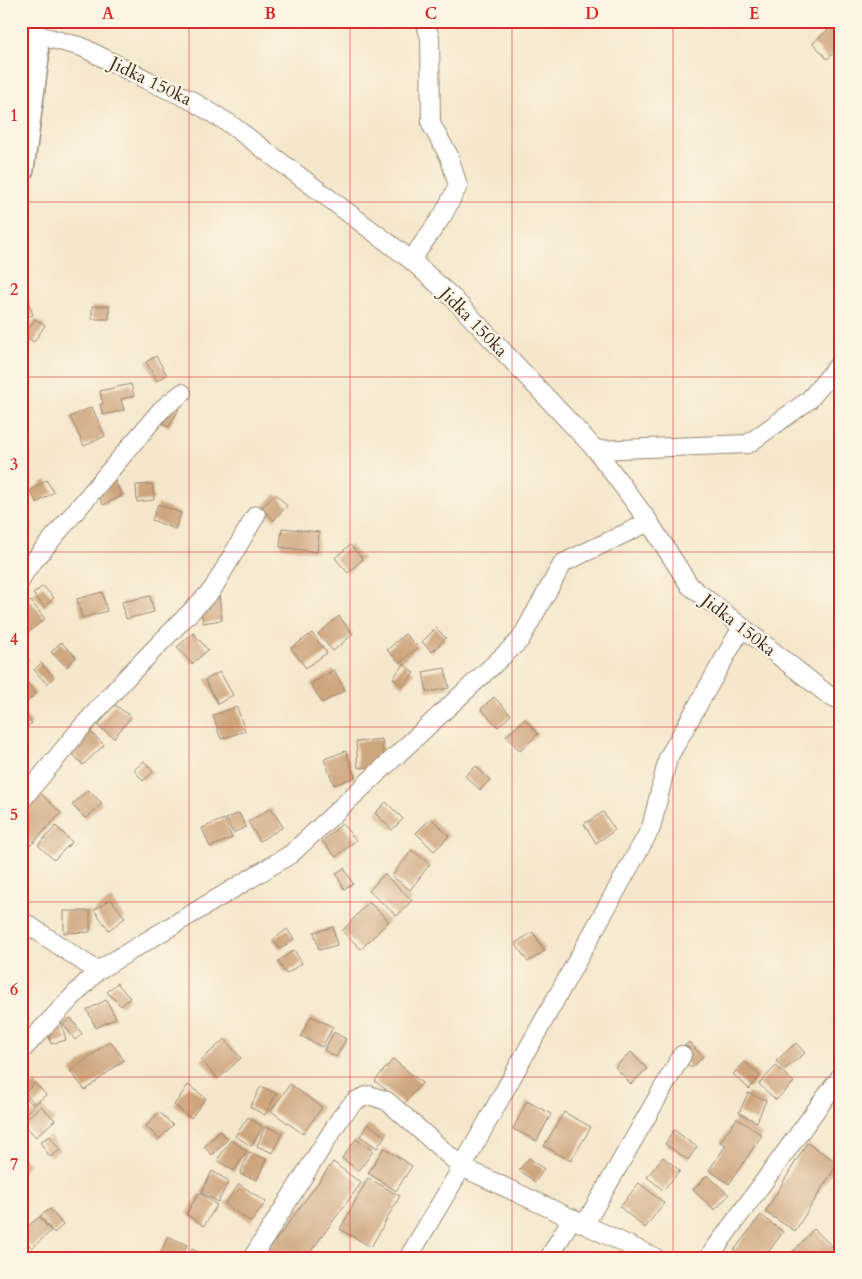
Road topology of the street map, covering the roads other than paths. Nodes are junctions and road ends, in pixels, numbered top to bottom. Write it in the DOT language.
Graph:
graph roads {
  1 [pos="425,21"];
  2 [pos="28,30"];
  3 [pos="21,169"];
  4 [pos="411,260"];
  5 [pos="841,362"];
  6 [pos="182,393"];
  7 [pos="596,450"];
  8 [pos="256,514"];
  9 [pos="650,522"];
  10 [pos="21,580"];
  11 [pos="742,627"];
  12 [pos="841,700"];
  13 [pos="21,801"];
  14 [pos="21,920"];
  15 [pos="97,971"];
  16 [pos="21,1051"];
  17 [pos="682,1054"];
  18 [pos="841,1076"];
  19 [pos="462,1167"];
  20 [pos="578,1221"];
  21 [pos="252,1258"];
  22 [pos="408,1258"];
  23 [pos="549,1258"];
  24 [pos="656,1258"];
  25 [pos="708,1258"];
  1 -- 4 [label="street"];
  2 -- 3 [label="street"];
  2 -- 4 [label="street, Jidka 150ka"];
  4 -- 7 [label="street, Jidka 150ka"];
  5 -- 7 [label="street"];
  6 -- 10 [label="street"];
  7 -- 9 [label="street, Jidka 150ka"];
  8 -- 13 [label="street"];
  9 -- 11 [label="street, Jidka 150ka"];
  9 -- 15 [label="street"];
  11 -- 12 [label="street, Jidka 150ka"];
  11 -- 19 [label="street"];
  14 -- 15 [label="street"];
  15 -- 16 [label="street"];
  17 -- 20 [label="street"];
  18 -- 25 [label="street"];
  19 -- 20 [label="street"];
  19 -- 21 [label="street"];
  19 -- 22 [label="street"];
  20 -- 23 [label="street"];
  20 -- 24 [label="street"];
}
